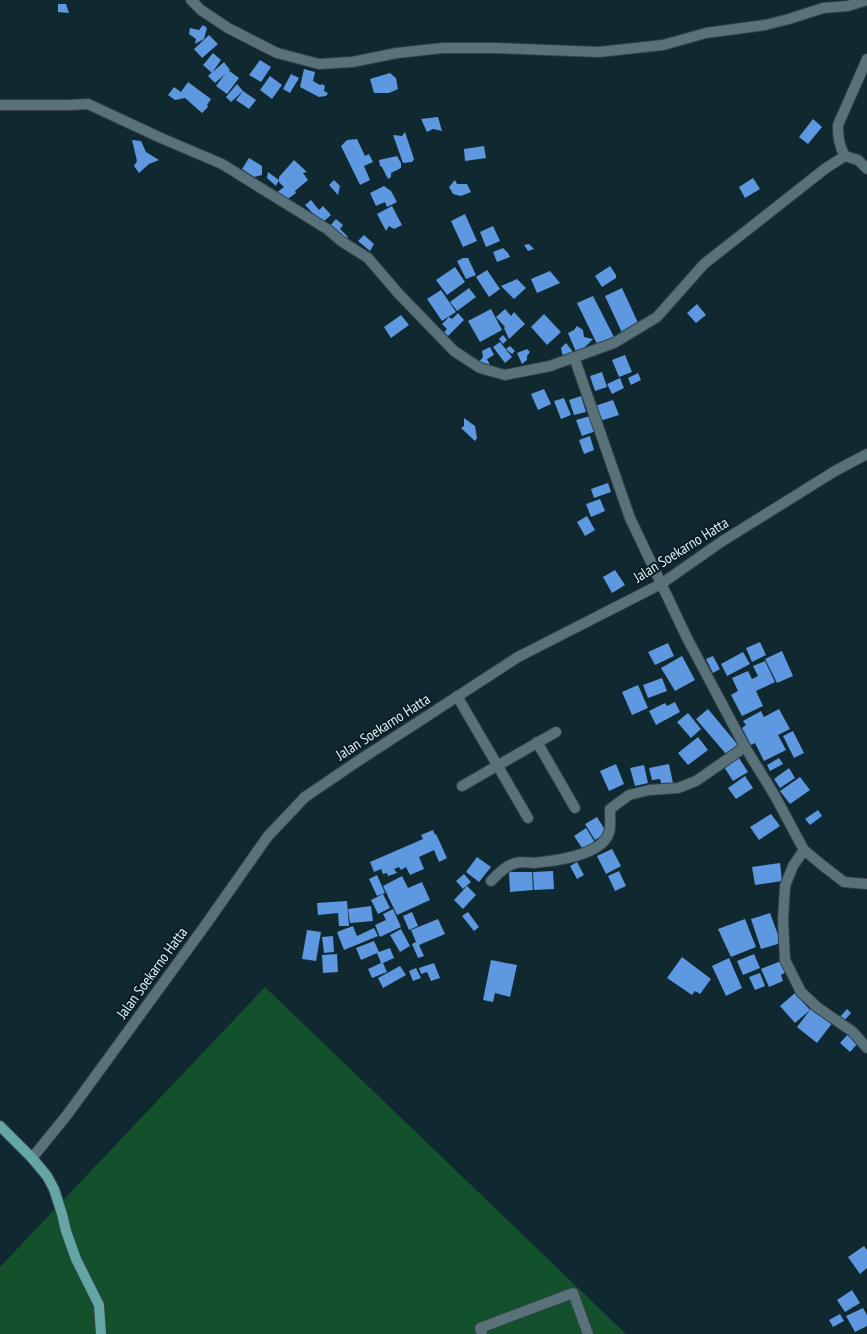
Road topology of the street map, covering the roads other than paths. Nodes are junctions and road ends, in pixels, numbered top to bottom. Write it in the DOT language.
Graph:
graph roads {
  1 [pos="191,0"];
  2 [pos="867,0"];
  3 [pos="866,65"];
  4 [pos="0,104"];
  5 [pos="845,156"];
  6 [pos="867,169"];
  7 [pos="574,357"];
  8 [pos="867,454"];
  9 [pos="661,584"];
  10 [pos="457,696"];
  11 [pos="556,732"];
  12 [pos="537,742"];
  13 [pos="745,747"];
  14 [pos="497,766"];
  15 [pos="462,786"];
  16 [pos="575,808"];
  17 [pos="528,818"];
  18 [pos="804,850"];
  19 [pos="491,881"];
  20 [pos="867,884"];
  21 [pos="867,1048"];
  22 [pos="0,1126"];
  23 [pos="32,1158"];
  24 [pos="101,1334"];
  25 [pos="482,1334"];
  26 [pos="588,1334"];
  1 -- 2 [label="street"];
  3 -- 5 [label="street"];
  4 -- 7 [label="street"];
  5 -- 6 [label="street"];
  5 -- 7 [label="street"];
  7 -- 9 [label="street"];
  8 -- 9 [label="street, Jalan Soekarno Hatta"];
  9 -- 10 [label="street, Jalan Soekarno Hatta"];
  9 -- 13 [label="street"];
  10 -- 14 [label="street"];
  10 -- 23 [label="street, Jalan Soekarno Hatta"];
  11 -- 12 [label="street"];
  12 -- 14 [label="street"];
  12 -- 16 [label="street"];
  13 -- 18 [label="street"];
  13 -- 19 [label="street"];
  14 -- 15 [label="street"];
  14 -- 17 [label="street"];
  18 -- 20 [label="street"];
  18 -- 21 [label="street"];
  22 -- 23 [label="main road"];
  23 -- 24 [label="main road"];
  25 -- 26 [label="street"];
}
